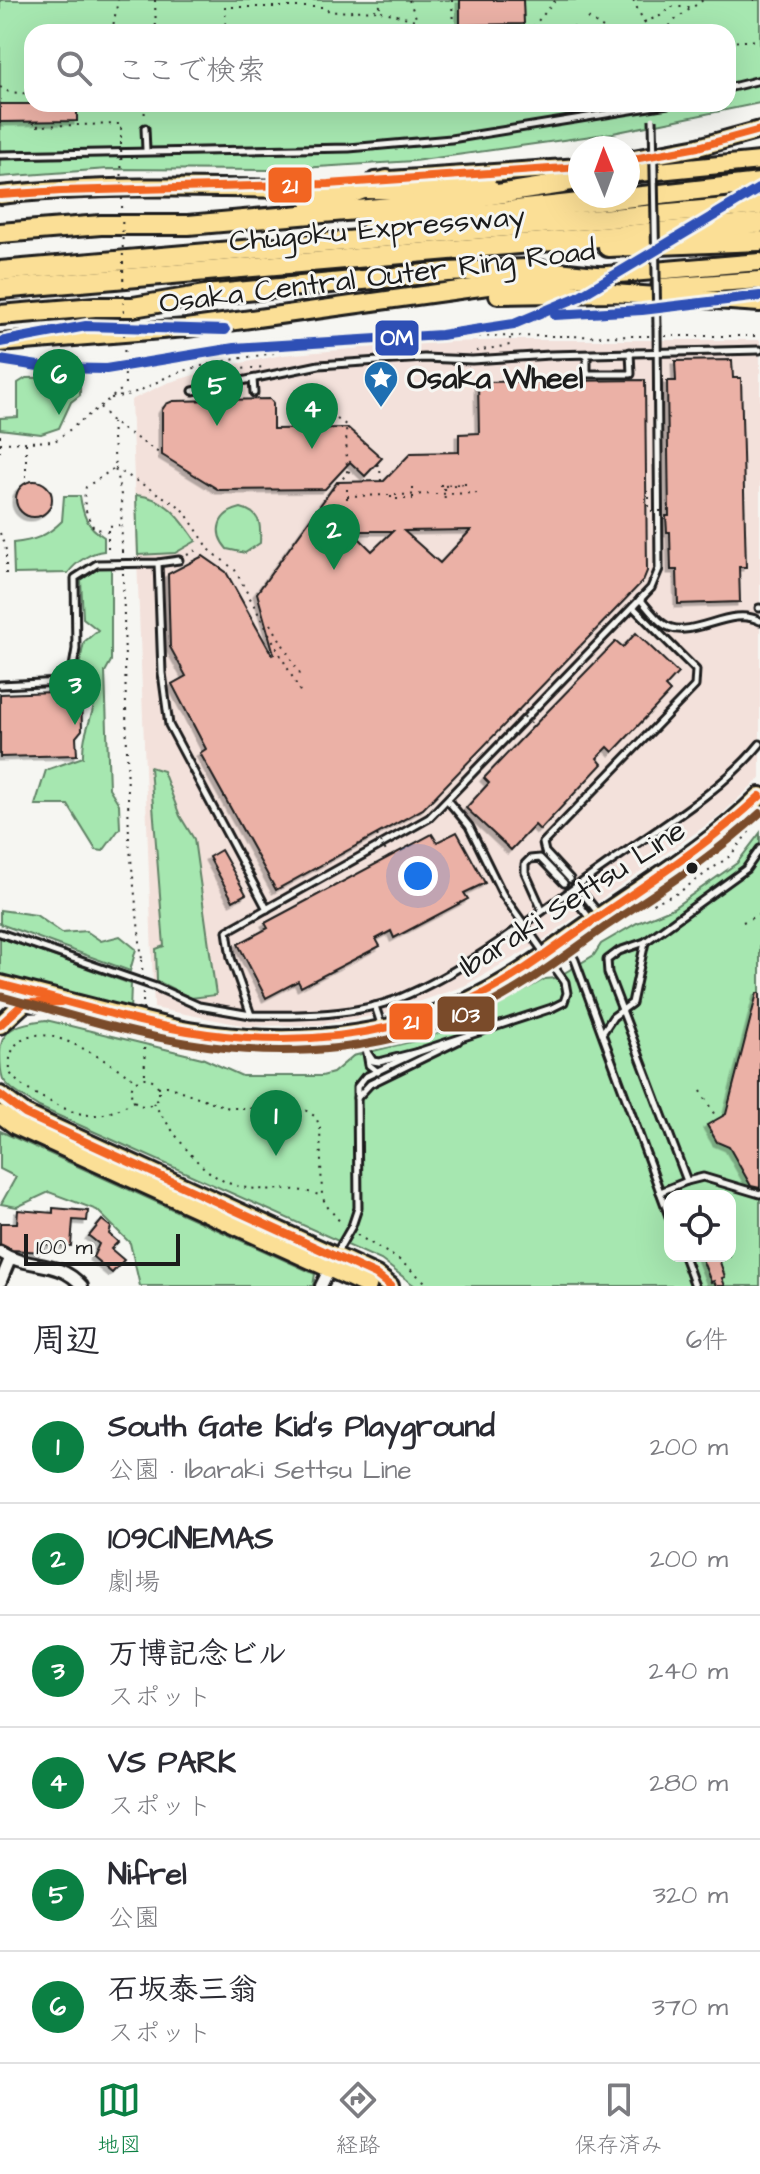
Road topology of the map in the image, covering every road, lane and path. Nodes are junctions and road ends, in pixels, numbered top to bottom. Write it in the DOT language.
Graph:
graph roads {
  1 [pos="118,0"];
  2 [pos="155,0"];
  3 [pos="270,0"];
  4 [pos="324,0"];
  5 [pos="381,0"];
  6 [pos="409,0"];
  7 [pos="452,0"];
  8 [pos="556,0"];
  9 [pos="633,0"];
  10 [pos="703,0"];
  11 [pos="753,0"];
  12 [pos="760,0"];
  13 [pos="270,6"];
  14 [pos="324,7"];
  15 [pos="693,7"];
  16 [pos="379,10"];
  17 [pos="588,18"];
  18 [pos="419,21"];
  19 [pos="644,22"];
  20 [pos="114,24"];
  21 [pos="156,24"];
  22 [pos="226,24"];
  23 [pos="420,24"];
  24 [pos="453,24"];
  25 [pos="535,24"];
  26 [pos="597,24"];
  27 [pos="671,24"];
  28 [pos="760,40"];
  29 [pos="736,42"];
  30 [pos="760,80"];
  31 [pos="736,86"];
  32 [pos="0,87"];
  33 [pos="9,92"];
  34 [pos="24,93"];
  35 [pos="0,94"];
  36 [pos="144,112"];
  37 [pos="611,112"];
  38 [pos="653,112"];
  39 [pos="34,122"];
  40 [pos="145,128"];
  41 [pos="760,130"];
  42 [pos="146,150"];
  43 [pos="0,155"];
  44 [pos="640,158"];
  45 [pos="760,161"];
  46 [pos="568,168"];
  47 [pos="640,173"];
  48 [pos="387,180"];
  49 [pos="568,182"];
  50 [pos="568,182"];
  51 [pos="760,183"];
  52 [pos="241,188"];
  53 [pos="359,191"];
  54 [pos="0,195"];
  55 [pos="760,205"];
  56 [pos="760,223"];
  57 [pos="101,225"];
  58 [pos="0,233"];
  59 [pos="760,241"];
  60 [pos="760,262"];
  61 [pos="84,263"];
  62 [pos="274,266"];
  63 [pos="0,271"];
  64 [pos="607,277"];
  65 [pos="760,280"];
  66 [pos="0,289"];
  67 [pos="399,297"];
  68 [pos="760,303"];
  69 [pos="0,315"];
  70 [pos="656,336"];
  71 [pos="760,336"];
  72 [pos="510,337"];
  73 [pos="0,343"];
  74 [pos="760,350"];
  75 [pos="630,352"];
  76 [pos="655,352"];
  77 [pos="587,355"];
  78 [pos="472,360"];
  79 [pos="222,363"];
  80 [pos="278,374"];
  81 [pos="253,379"];
  82 [pos="193,391"];
  83 [pos="254,393"];
  84 [pos="111,398"];
  85 [pos="99,406"];
  86 [pos="337,419"];
  87 [pos="112,422"];
  88 [pos="0,435"];
  89 [pos="25,442"];
  90 [pos="1,443"];
  91 [pos="0,452"];
  92 [pos="162,455"];
  93 [pos="377,464"];
  94 [pos="354,466"];
  95 [pos="115,468"];
  96 [pos="347,474"];
  97 [pos="26,477"];
  98 [pos="381,481"];
  99 [pos="466,486"];
  100 [pos="381,488"];
  101 [pos="413,488"];
  102 [pos="347,489"];
  103 [pos="332,490"];
  104 [pos="646,492"];
  105 [pos="481,493"];
  106 [pos="347,496"];
  107 [pos="381,496"];
  108 [pos="391,496"];
  109 [pos="445,501"];
  110 [pos="347,503"];
  111 [pos="669,511"];
  112 [pos="122,525"];
  113 [pos="108,532"];
  114 [pos="0,533"];
  115 [pos="108,548"];
  116 [pos="200,548"];
  117 [pos="179,560"];
  118 [pos="158,563"];
  119 [pos="6,574"];
  120 [pos="640,599"];
  121 [pos="633,607"];
  122 [pos="760,621"];
  123 [pos="270,624"];
  124 [pos="301,678"];
  125 [pos="0,685"];
  126 [pos="302,695"];
  127 [pos="518,711"];
  128 [pos="534,726"];
  129 [pos="760,744"];
  130 [pos="760,796"];
  131 [pos="448,801"];
  132 [pos="760,818"];
  133 [pos="377,835"];
  134 [pos="760,849"];
  135 [pos="389,857"];
  136 [pos="583,894"];
  137 [pos="575,899"];
  138 [pos="267,909"];
  139 [pos="542,910"];
  140 [pos="760,914"];
  141 [pos="596,918"];
  142 [pos="743,922"];
  143 [pos="0,933"];
  144 [pos="564,941"];
  145 [pos="645,942"];
  146 [pos="582,948"];
  147 [pos="0,984"];
  148 [pos="71,1002"];
  149 [pos="375,1006"];
  150 [pos="623,1010"];
  151 [pos="251,1015"];
  152 [pos="0,1025"];
  153 [pos="383,1030"];
  154 [pos="602,1033"];
  155 [pos="363,1034"];
  156 [pos="470,1035"];
  157 [pos="367,1052"];
  158 [pos="418,1052"];
  159 [pos="376,1071"];
  160 [pos="388,1074"];
  161 [pos="145,1077"];
  162 [pos="137,1080"];
  163 [pos="158,1087"];
  164 [pos="701,1091"];
  165 [pos="0,1095"];
  166 [pos="356,1099"];
  167 [pos="134,1101"];
  168 [pos="153,1103"];
  169 [pos="0,1114"];
  170 [pos="717,1119"];
  171 [pos="687,1181"];
  172 [pos="660,1192"];
  173 [pos="760,1194"];
  174 [pos="322,1196"];
  175 [pos="664,1203"];
  176 [pos="349,1230"];
  177 [pos="0,1252"];
  178 [pos="10,1259"];
  179 [pos="333,1262"];
  180 [pos="686,1262"];
  181 [pos="0,1283"];
  182 [pos="82,1286"];
  183 [pos="321,1286"];
  184 [pos="368,1286"];
  185 [pos="390,1286"];
  186 [pos="430,1286"];
  187 [pos="695,1286"];
  1 -- 20 [label="path"];
  2 -- 21 [label="path"];
  3 -- 13 [label="path"];
  4 -- 14 [label="path"];
  5 -- 16 [label="path"];
  6 -- 18 [label="path"];
  7 -- 24 [label="path"];
  8 -- 25 [label="path"];
  9 -- 19 [label="path"];
  10 -- 15 [label="path"];
  11 -- 12 [label="path"];
  13 -- 14 [label="path"];
  13 -- 22 [label="path"];
  14 -- 16 [label="path"];
  15 -- 19 [label="path"];
  15 -- 27 [label="path"];
  16 -- 18 [label="path"];
  17 -- 26 [label="path"];
  18 -- 23 [label="path"];
  28 -- 29 [label="path"];
  30 -- 31 [label="lane"];
  32 -- 33 [label="path"];
  33 -- 34 [label="path"];
  33 -- 35 [label="path"];
  36 -- 40 [label="path"];
  37 -- 42 [label="lane"];
  38 -- 70 [label="lane, bridge"];
  39 -- 84 [label="path, bridge"];
  40 -- 42 [label="lane"];
  41 -- 44 [label="main road"];
  42 -- 43 [label="lane"];
  45 -- 47 [label="main road"];
  46 -- 48 [label="main road"];
  48 -- 52 [label="main road"];
  48 -- 53 [label="highway"];
  49 -- 53 [label="main road"];
  50 -- 57 [label="highway"];
  51 -- 61 [label="highway"];
  52 -- 53 [label="main road"];
  52 -- 54 [label="main road"];
  53 -- 57 [label="highway"];
  55 -- 61 [label="highway"];
  56 -- 62 [label="highway, Chūgoku Expressway"];
  57 -- 58 [label="highway"];
  59 -- 62 [label="highway"];
  60 -- 64 [label="main road, Osaka Central Outer Ring Road"];
  61 -- 63 [label="highway"];
  62 -- 66 [label="highway, Chūgoku Expressway"];
  64 -- 65 [label="main road"];
  64 -- 67 [label="main road, Osaka Central Outer Ring Road"];
  64 -- 69 [label="highway"];
  67 -- 68 [label="main road"];
  67 -- 73 [label="main road, Osaka Central Outer Ring Road"];
  70 -- 71 [label="path"];
  70 -- 72 [label="path"];
  70 -- 76 [label="lane"];
  72 -- 78 [label="path"];
  72 -- 79 [label="path"];
  74 -- 76 [label="lane"];
  75 -- 76 [label="lane"];
  75 -- 77 [label="lane"];
  75 -- 77 [label="lane"];
  76 -- 120 [label="lane"];
  77 -- 78 [label="lane"];
  78 -- 80 [label="lane"];
  79 -- 80 [label="path"];
  79 -- 84 [label="path"];
  80 -- 81 [label="lane"];
  81 -- 82 [label="lane"];
  81 -- 83 [label="lane"];
  84 -- 85 [label="path"];
  85 -- 87 [label="path"];
  85 -- 89 [label="path"];
  86 -- 96 [label="path"];
  87 -- 92 [label="path"];
  87 -- 95 [label="path"];
  88 -- 90 [label="path"];
  89 -- 90 [label="path"];
  89 -- 97 [label="path"];
  90 -- 91 [label="path"];
  93 -- 98 [label="path"];
  94 -- 96 [label="path"];
  95 -- 112 [label="path"];
  95 -- 113 [label="path"];
  95 -- 126 [label="path"];
  96 -- 103 [label="path"];
  99 -- 109 [label="path, bridge"];
  100 -- 107 [label="path"];
  101 -- 108 [label="path, bridge"];
  102 -- 106 [label="path"];
  104 -- 111 [label="path, bridge"];
  105 -- 108 [label="path"];
  106 -- 107 [label="path"];
  106 -- 110 [label="path"];
  107 -- 108 [label="path"];
  112 -- 113 [label="path"];
  112 -- 161 [label="path, bridge"];
  113 -- 115 [label="path"];
  114 -- 119 [label="path"];
  116 -- 117 [label="path"];
  117 -- 118 [label="lane"];
  118 -- 125 [label="lane"];
  118 -- 138 [label="lane"];
  120 -- 121 [label="lane"];
  120 -- 122 [label="lane"];
  121 -- 131 [label="lane"];
  121 -- 139 [label="lane"];
  123 -- 124 [label="path"];
  127 -- 128 [label="path, bridge"];
  129 -- 139 [label="lane"];
  130 -- 141 [label="main road, Ibaraki Settsu Line"];
  131 -- 138 [label="lane"];
  131 -- 156 [label="lane, bridge"];
  132 -- 146 [label="path"];
  133 -- 135 [label="path, bridge"];
  134 -- 145 [label="lane"];
  136 -- 141 [label="lane"];
  137 -- 141 [label="lane"];
  138 -- 151 [label="lane"];
  139 -- 149 [label="lane"];
  140 -- 142 [label="path"];
  141 -- 144 [label="main road, Ibaraki Settsu Line"];
  143 -- 151 [label="lane"];
  144 -- 153 [label="main road, Ibaraki Settsu Line"];
  144 -- 154 [label="lane"];
  145 -- 150 [label="lane"];
  145 -- 150 [label="lane"];
  147 -- 148 [label="main road, Ibaraki Settsu Line"];
  148 -- 152 [label="main road, Ibaraki Settsu Line"];
  148 -- 155 [label="main road, Ibaraki Settsu Line"];
  149 -- 151 [label="lane"];
  149 -- 153 [label="lane"];
  150 -- 154 [label="lane"];
  150 -- 171 [label="lane"];
  153 -- 155 [label="main road, Ibaraki Settsu Line"];
  154 -- 172 [label="lane"];
  155 -- 157 [label="lane"];
  156 -- 158 [label="lane"];
  156 -- 160 [label="lane"];
  157 -- 158 [label="lane"];
  157 -- 159 [label="lane"];
  158 -- 159 [label="lane"];
  159 -- 160 [label="lane"];
  159 -- 166 [label="lane"];
  160 -- 166 [label="lane"];
  161 -- 162 [label="path"];
  161 -- 163 [label="path"];
  162 -- 167 [label="path"];
  162 -- 167 [label="path"];
  163 -- 168 [label="path"];
  163 -- 174 [label="path"];
  164 -- 170 [label="path"];
  165 -- 179 [label="main road"];
  166 -- 176 [label="lane"];
  167 -- 168 [label="path"];
  168 -- 174 [label="path"];
  169 -- 179 [label="main road"];
  171 -- 172 [label="lane"];
  171 -- 173 [label="lane"];
  172 -- 175 [label="lane"];
  174 -- 176 [label="path"];
  176 -- 179 [label="lane"];
  176 -- 186 [label="path"];
  177 -- 178 [label="street"];
  178 -- 181 [label="street"];
  178 -- 182 [label="street"];
  179 -- 183 [label="street"];
  179 -- 184 [label="main road"];
  179 -- 185 [label="main road"];
  180 -- 187 [label="lane"];
}
